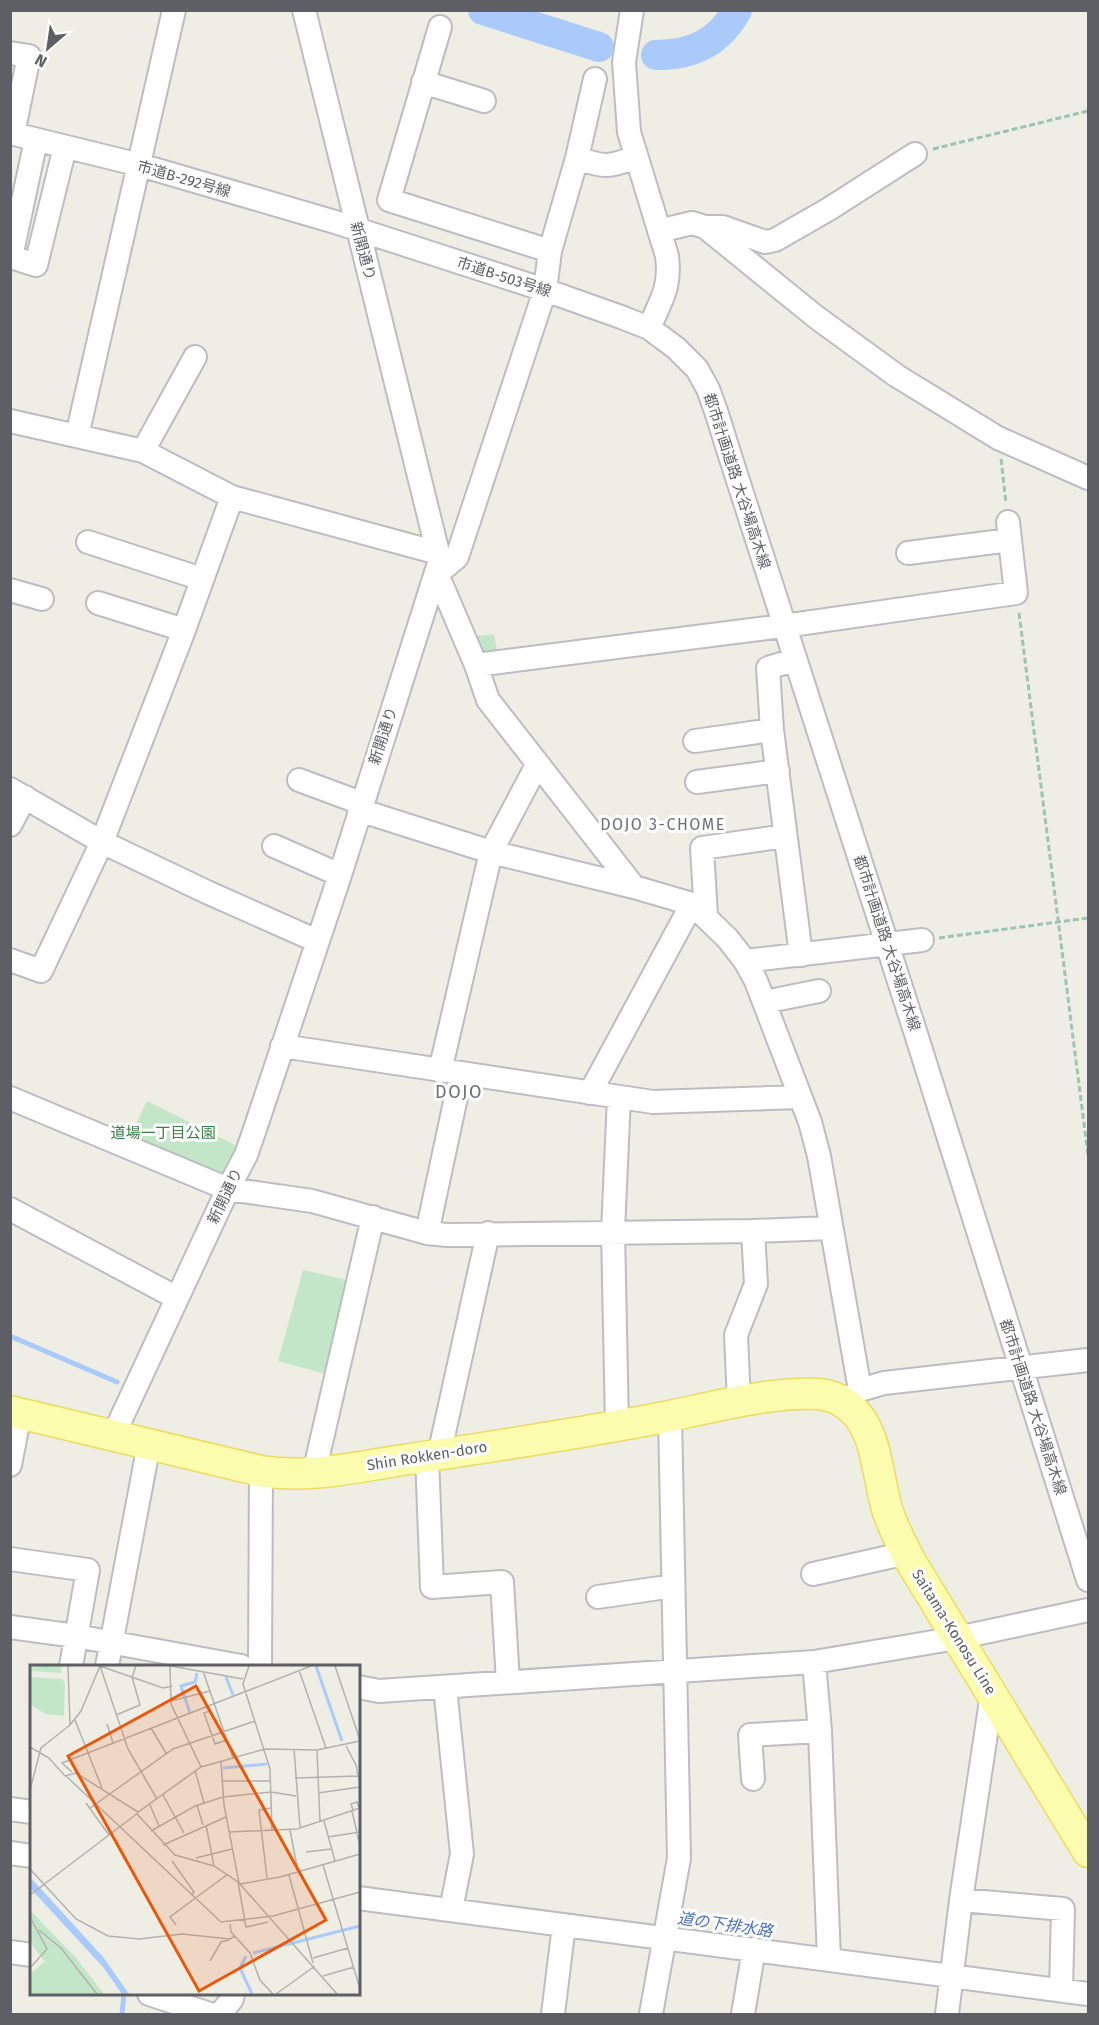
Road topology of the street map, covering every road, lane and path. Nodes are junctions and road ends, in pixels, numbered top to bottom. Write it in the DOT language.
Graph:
graph roads {
  1 [pos="174,10"];
  2 [pos="304,10"];
  3 [pos="632,10"];
  4 [pos="440,27"];
  5 [pos="10,52"];
  6 [pos="596,79"];
  7 [pos="423,82"];
  8 [pos="484,101"];
  9 [pos="1089,111"];
  10 [pos="12,134"];
  11 [pos="36,140"];
  12 [pos="65,147"];
  13 [pos="915,154"];
  14 [pos="635,157"];
  15 [pos="577,158"];
  16 [pos="140,165"];
  17 [pos="705,227"];
  18 [pos="357,229"];
  19 [pos="659,231"];
  20 [pos="550,251"];
  21 [pos="545,290"];
  22 [pos="649,328"];
  23 [pos="195,357"];
  24 [pos="10,421"];
  25 [pos="77,436"];
  26 [pos="998,438"];
  27 [pos="143,452"];
  28 [pos="1089,478"];
  29 [pos="232,497"];
  30 [pos="1009,531"];
  31 [pos="88,542"];
  32 [pos="908,553"];
  33 [pos="437,564"];
  34 [pos="202,579"];
  35 [pos="10,590"];
  36 [pos="1016,593"];
  37 [pos="42,599"];
  38 [pos="98,603"];
  39 [pos="783,626"];
  40 [pos="184,630"];
  41 [pos="794,660"];
  42 [pos="476,665"];
  43 [pos="772,730"];
  44 [pos="695,741"];
  45 [pos="537,765"];
  46 [pos="778,771"];
  47 [pos="299,780"];
  48 [pos="697,782"];
  49 [pos="18,793"];
  50 [pos="360,807"];
  51 [pos="10,825"];
  52 [pos="785,836"];
  53 [pos="102,842"];
  54 [pos="274,846"];
  55 [pos="491,852"];
  56 [pos="340,874"];
  57 [pos="634,887"];
  58 [pos="699,910"];
  59 [pos="1089,918"];
  60 [pos="1058,922"];
  61 [pos="922,940"];
  62 [pos="318,941"];
  63 [pos="887,944"];
  64 [pos="801,954"];
  65 [pos="10,960"];
  66 [pos="745,961"];
  67 [pos="819,991"];
  68 [pos="764,1002"];
  69 [pos="282,1046"];
  70 [pos="451,1072"];
  71 [pos="590,1093"];
  72 [pos="619,1097"];
  73 [pos="10,1098"];
  74 [pos="800,1098"];
  75 [pos="1089,1155"];
  76 [pos="228,1189"];
  77 [pos="10,1209"];
  78 [pos="373,1217"];
  79 [pos="831,1228"];
  80 [pos="613,1231"];
  81 [pos="753,1231"];
  82 [pos="427,1233"];
  83 [pos="488,1233"];
  84 [pos="177,1298"];
  85 [pos="1089,1360"];
  86 [pos="1020,1368"];
  87 [pos="852,1396"];
  88 [pos="740,1402"];
  89 [pos="15,1412"];
  90 [pos="670,1416"];
  91 [pos="617,1426"];
  92 [pos="113,1436"];
  93 [pos="149,1444"];
  94 [pos="433,1456"];
  95 [pos="10,1465"];
  96 [pos="261,1471"];
  97 [pos="314,1473"];
  98 [pos="906,1553"];
  99 [pos="10,1559"];
  100 [pos="813,1574"];
  101 [pos="1089,1580"];
  102 [pos="673,1586"];
  103 [pos="598,1597"];
  104 [pos="1089,1610"];
  105 [pos="10,1628"];
  106 [pos="76,1636"];
  107 [pos="957,1638"];
  108 [pos="111,1642"];
  109 [pos="814,1662"];
  110 [pos="71,1665"];
  111 [pos="107,1665"];
  112 [pos="236,1665"];
  113 [pos="260,1665"];
  114 [pos="675,1672"];
  115 [pos="508,1682"];
  116 [pos="444,1687"];
  117 [pos="360,1688"];
  118 [pos="992,1694"];
  119 [pos="820,1731"];
  120 [pos="753,1779"];
  121 [pos="10,1809"];
  122 [pos="30,1812"];
  123 [pos="1089,1852"];
  124 [pos="10,1853"];
  125 [pos="30,1856"];
  126 [pos="360,1898"];
  127 [pos="961,1900"];
  128 [pos="451,1910"];
  129 [pos="564,1925"];
  130 [pos="666,1938"];
  131 [pos="754,1949"];
  132 [pos="10,1952"];
  133 [pos="30,1955"];
  134 [pos="829,1959"];
  135 [pos="952,1976"];
  136 [pos="1061,1990"];
  137 [pos="1089,1994"];
  138 [pos="152,1995"];
  139 [pos="233,1995"];
  140 [pos="210,2014"];
  141 [pos="220,2014"];
  142 [pos="553,2014"];
  143 [pos="651,2014"];
  144 [pos="743,2014"];
  145 [pos="947,2014"];
  1 -- 16 [label="street"];
  2 -- 18 [label="street, 新開通り"];
  3 -- 14 [label="street"];
  4 -- 7 [label="street"];
  5 -- 10 [label="street"];
  6 -- 15 [label="street"];
  7 -- 8 [label="street"];
  7 -- 20 [label="street"];
  9 -- 13 [label="path"];
  10 -- 11 [label="street, 市道B-292号線"];
  11 -- 12 [label="street, 市道B-292号線"];
  11 -- 12 [label="street"];
  12 -- 16 [label="street, 市道B-292号線"];
  13 -- 17 [label="street"];
  14 -- 15 [label="street"];
  14 -- 19 [label="street"];
  15 -- 20 [label="street"];
  16 -- 18 [label="street, 市道B-292号線"];
  16 -- 25 [label="street"];
  17 -- 19 [label="street"];
  17 -- 26 [label="street"];
  18 -- 21 [label="street, 市道B-503号線"];
  18 -- 33 [label="street, 新開通り"];
  19 -- 22 [label="street"];
  20 -- 21 [label="street"];
  21 -- 22 [label="street, 市道B-503号線"];
  21 -- 33 [label="street"];
  22 -- 39 [label="street, 都市計画道路 大谷場高木線"];
  23 -- 27 [label="street"];
  24 -- 25 [label="street"];
  25 -- 27 [label="street"];
  26 -- 28 [label="street"];
  26 -- 30 [label="path"];
  27 -- 29 [label="street"];
  29 -- 33 [label="street"];
  29 -- 34 [label="street"];
  30 -- 32 [label="street"];
  30 -- 36 [label="street"];
  31 -- 34 [label="street"];
  33 -- 42 [label="street"];
  33 -- 50 [label="street, 新開通り"];
  34 -- 40 [label="street"];
  35 -- 37 [label="street"];
  36 -- 39 [label="street"];
  36 -- 60 [label="path"];
  38 -- 40 [label="street"];
  39 -- 41 [label="street, 都市計画道路 大谷場高木線"];
  39 -- 42 [label="street"];
  40 -- 53 [label="street"];
  41 -- 43 [label="street"];
  41 -- 63 [label="street, 都市計画道路 大谷場高木線"];
  42 -- 45 [label="street"];
  43 -- 44 [label="street"];
  43 -- 46 [label="street"];
  45 -- 55 [label="street"];
  45 -- 57 [label="street"];
  46 -- 48 [label="street"];
  46 -- 52 [label="street"];
  47 -- 50 [label="street"];
  49 -- 51 [label="street"];
  49 -- 53 [label="street"];
  50 -- 55 [label="street"];
  50 -- 56 [label="street, 新開通り"];
  52 -- 58 [label="street"];
  52 -- 64 [label="street"];
  53 -- 62 [label="street"];
  53 -- 65 [label="street"];
  54 -- 56 [label="street"];
  55 -- 57 [label="street"];
  55 -- 70 [label="street"];
  56 -- 62 [label="street, 新開通り"];
  57 -- 58 [label="street"];
  58 -- 66 [label="street"];
  58 -- 71 [label="street"];
  59 -- 60 [label="path"];
  60 -- 61 [label="path"];
  60 -- 75 [label="path"];
  61 -- 63 [label="street"];
  62 -- 69 [label="street, 新開通り"];
  63 -- 64 [label="street"];
  63 -- 86 [label="street, 都市計画道路 大谷場高木線"];
  64 -- 66 [label="street"];
  66 -- 68 [label="street"];
  67 -- 68 [label="street"];
  68 -- 74 [label="street"];
  69 -- 70 [label="street"];
  69 -- 76 [label="street, 新開通り"];
  70 -- 71 [label="street"];
  70 -- 82 [label="street"];
  71 -- 72 [label="street"];
  72 -- 74 [label="street"];
  72 -- 80 [label="street"];
  73 -- 76 [label="street"];
  74 -- 79 [label="street"];
  76 -- 78 [label="street"];
  76 -- 84 [label="street, 新開通り"];
  77 -- 84 [label="street"];
  78 -- 82 [label="street"];
  78 -- 97 [label="street"];
  79 -- 81 [label="street"];
  79 -- 87 [label="street"];
  80 -- 81 [label="street"];
  80 -- 83 [label="street"];
  80 -- 91 [label="street"];
  81 -- 88 [label="street"];
  82 -- 83 [label="street"];
  83 -- 94 [label="street"];
  84 -- 92 [label="street, 新開通り"];
  85 -- 86 [label="street"];
  86 -- 87 [label="street"];
  86 -- 101 [label="street, 都市計画道路 大谷場高木線"];
  87 -- 88 [label="main road, Shin Rokken-doro"];
  87 -- 98 [label="main road, Saitama-Konosu Line"];
  88 -- 90 [label="main road, Shin Rokken-doro"];
  89 -- 92 [label="main road, Shin Rokken-doro"];
  89 -- 95 [label="street"];
  90 -- 91 [label="main road, Shin Rokken-doro"];
  90 -- 102 [label="street"];
  91 -- 94 [label="main road, Shin Rokken-doro"];
  92 -- 93 [label="main road, Shin Rokken-doro"];
  93 -- 96 [label="main road, Shin Rokken-doro"];
  93 -- 108 [label="street"];
  94 -- 97 [label="main road, Shin Rokken-doro"];
  94 -- 115 [label="street"];
  96 -- 97 [label="main road, Shin Rokken-doro"];
  96 -- 113 [label="street"];
  98 -- 100 [label="street"];
  98 -- 107 [label="main road, Saitama-Konosu Line"];
  99 -- 106 [label="street"];
  102 -- 103 [label="street"];
  102 -- 114 [label="street"];
  104 -- 107 [label="street"];
  105 -- 106 [label="street"];
  106 -- 108 [label="street"];
  106 -- 110 [label="street"];
  107 -- 109 [label="street"];
  107 -- 118 [label="main road, Saitama-Konosu Line"];
  108 -- 111 [label="street"];
  108 -- 112 [label="street"];
  109 -- 114 [label="street"];
  109 -- 119 [label="street"];
  114 -- 115 [label="street"];
  114 -- 130 [label="street"];
  115 -- 116 [label="street"];
  116 -- 117 [label="street"];
  116 -- 128 [label="street"];
  118 -- 123 [label="main road, Saitama-Konosu Line"];
  118 -- 127 [label="street"];
  119 -- 120 [label="street"];
  119 -- 134 [label="street"];
  121 -- 122 [label="street"];
  124 -- 125 [label="street"];
  126 -- 128 [label="street"];
  127 -- 135 [label="street"];
  127 -- 136 [label="street"];
  128 -- 129 [label="street"];
  129 -- 130 [label="street"];
  129 -- 142 [label="street"];
  130 -- 131 [label="street"];
  130 -- 143 [label="street"];
  131 -- 134 [label="street"];
  131 -- 144 [label="street"];
  132 -- 133 [label="street"];
  134 -- 135 [label="street"];
  135 -- 136 [label="street"];
  135 -- 145 [label="street"];
  136 -- 137 [label="street"];
  138 -- 140 [label="street"];
  139 -- 141 [label="street"];
}
